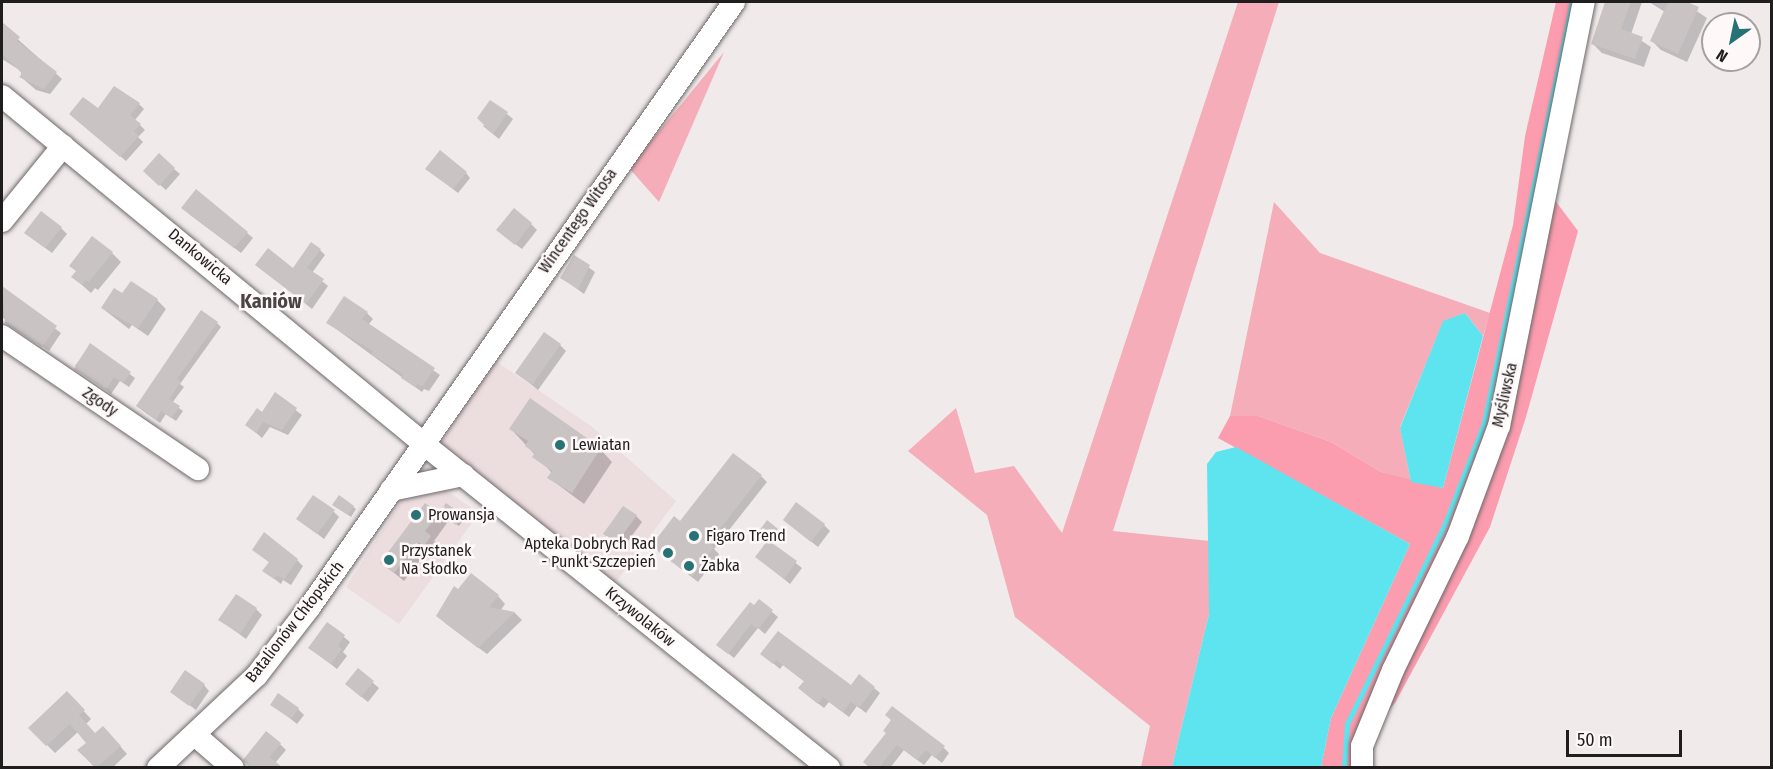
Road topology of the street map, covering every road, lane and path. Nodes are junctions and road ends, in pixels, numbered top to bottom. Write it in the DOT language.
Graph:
graph roads {
  1 [pos="734,2"];
  2 [pos="1584,2"];
  3 [pos="2,96"];
  4 [pos="63,146"];
  5 [pos="2,221"];
  6 [pos="2,336"];
  7 [pos="423,443"];
  8 [pos="198,469"];
  9 [pos="463,475"];
  10 [pos="391,490"];
  11 [pos="195,735"];
  12 [pos="158,768"];
  13 [pos="233,768"];
  14 [pos="829,768"];
  15 [pos="1362,768"];
  1 -- 7 [label="street, Wincentego Witosa"];
  2 -- 15 [label="street, Myśliwska"];
  3 -- 4 [label="street, Dankowicka"];
  4 -- 5 [label="street"];
  4 -- 7 [label="street, Dankowicka"];
  6 -- 8 [label="street, Zgody"];
  7 -- 9 [label="street, Krzywolaków"];
  7 -- 10 [label="street, Batalionów Chłopskich"];
  9 -- 10 [label="street"];
  9 -- 14 [label="street, Krzywolaków"];
  10 -- 11 [label="street, Batalionów Chłopskich"];
  11 -- 12 [label="street, Batalionów Chłopskich"];
  11 -- 13 [label="street"];
}
